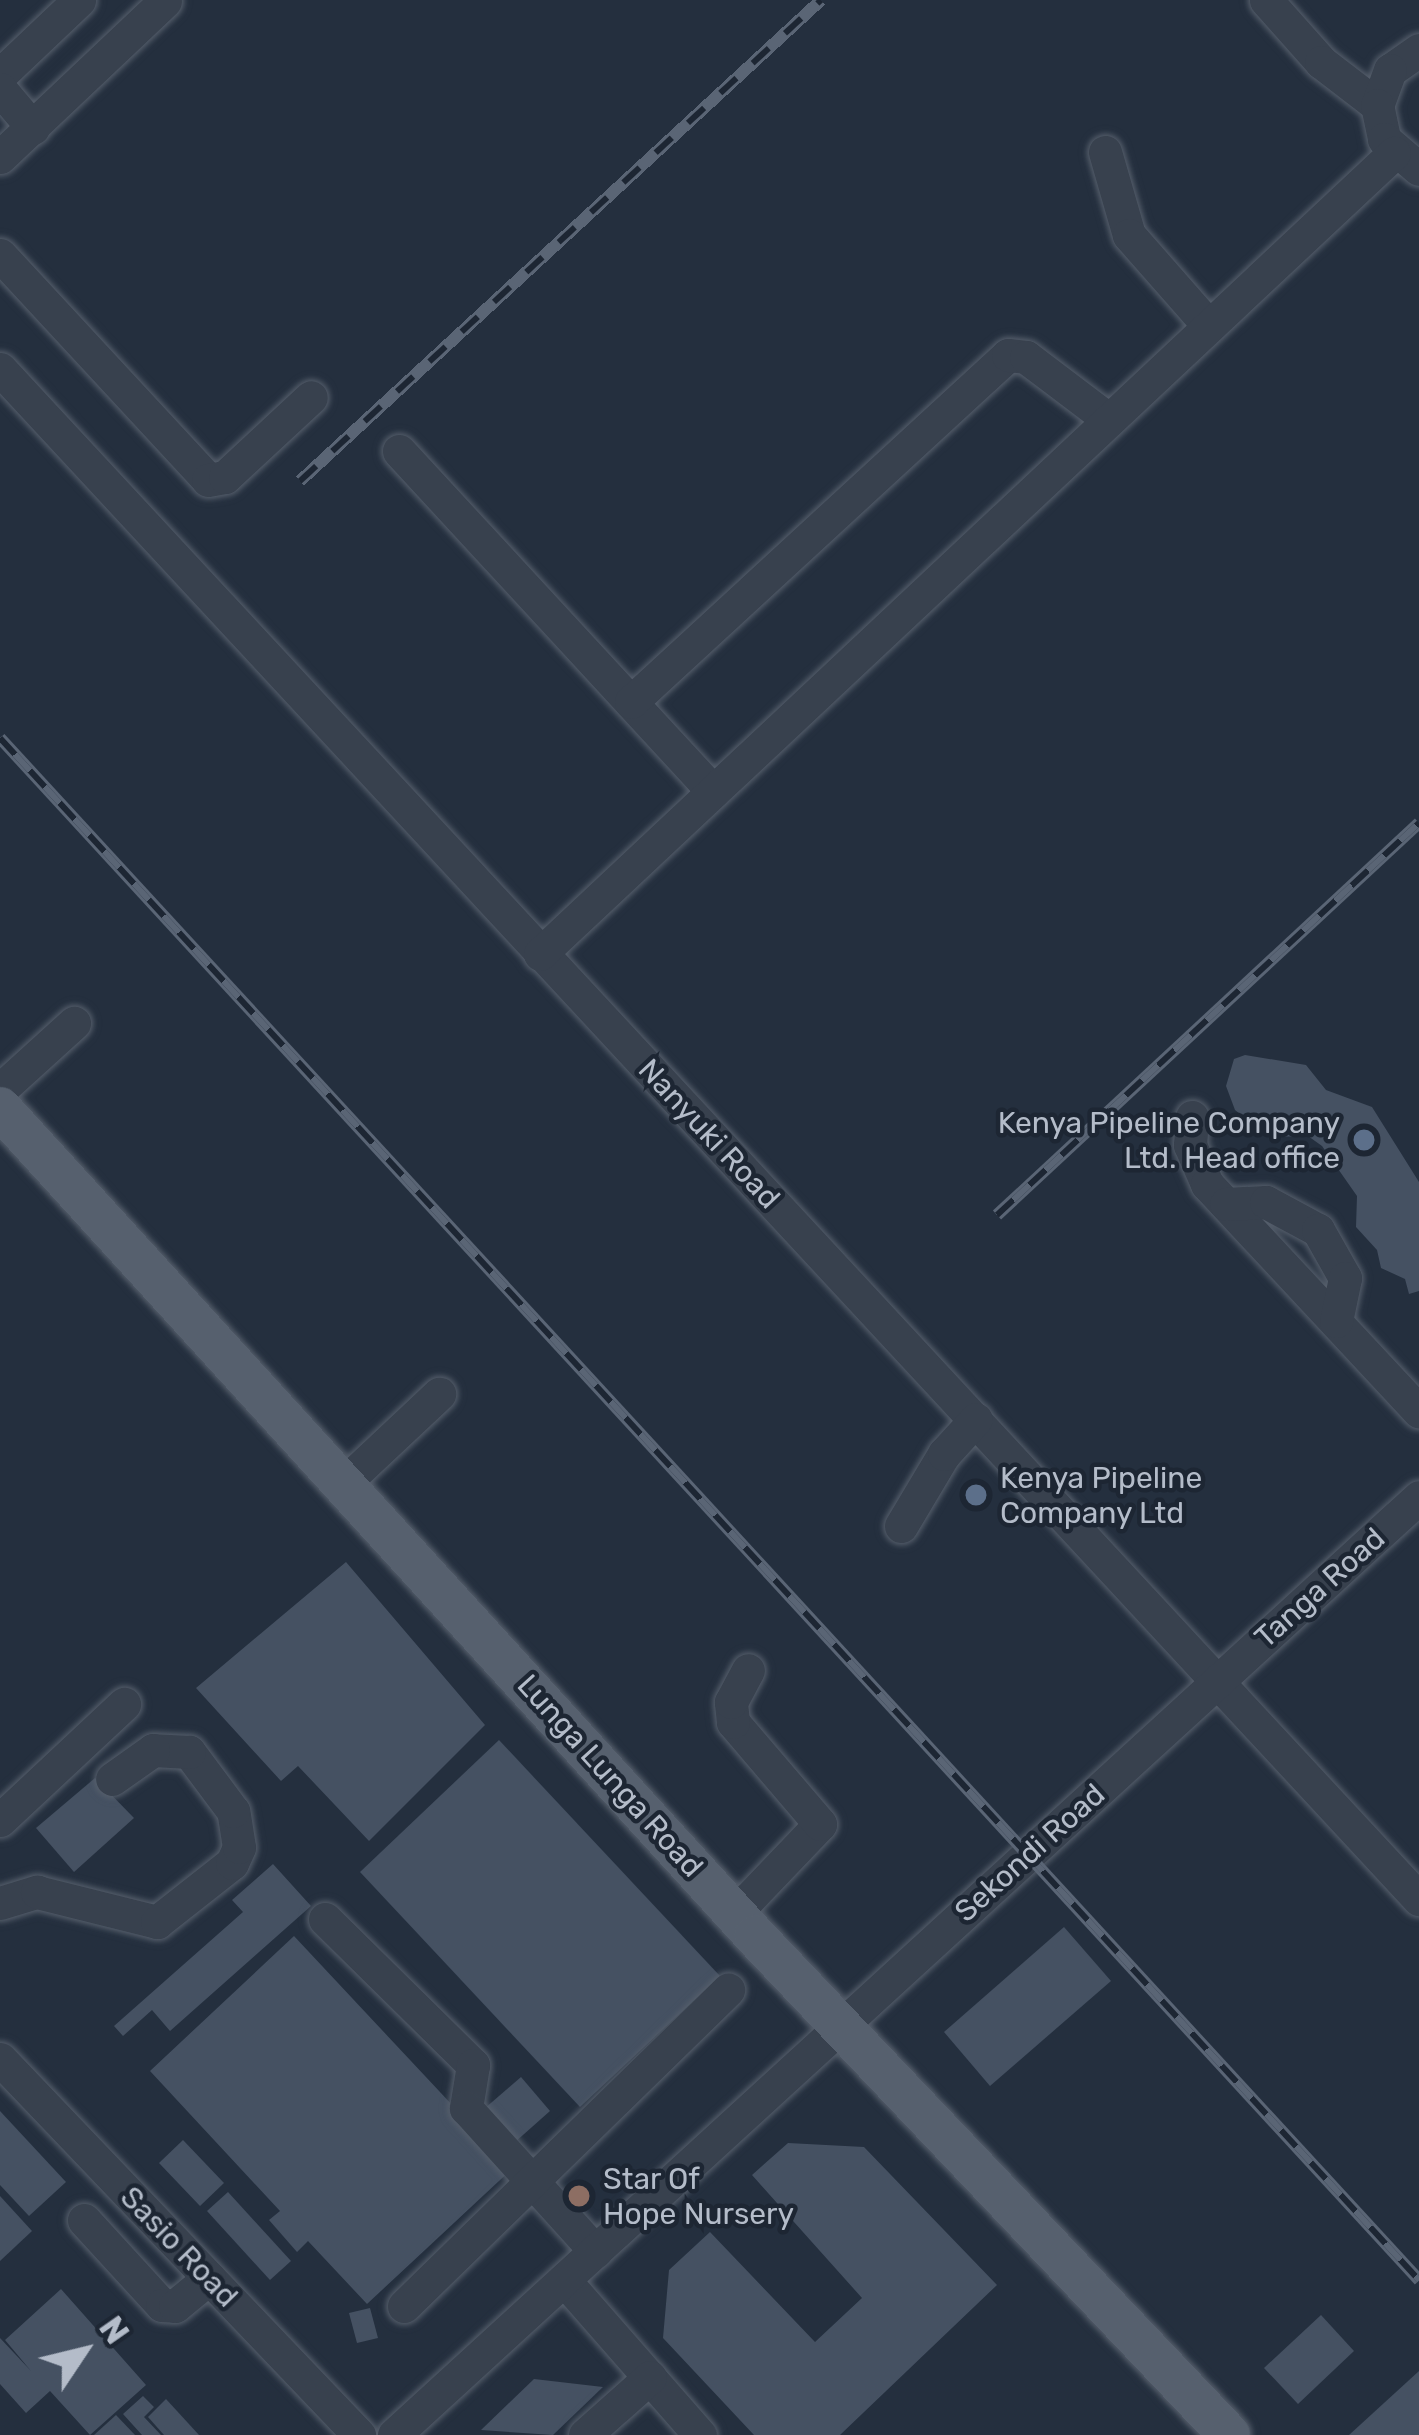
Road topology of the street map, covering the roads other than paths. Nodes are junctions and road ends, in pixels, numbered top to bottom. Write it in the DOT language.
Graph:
graph roads {
  1 [pos="79,0"];
  2 [pos="1266,0"];
  3 [pos="165,1"];
  4 [pos="1419,50"];
  5 [pos="0,75"];
  6 [pos="0,89"];
  7 [pos="1377,105"];
  8 [pos="33,128"];
  9 [pos="1106,152"];
  10 [pos="0,157"];
  11 [pos="1406,161"];
  12 [pos="0,255"];
  13 [pos="1208,325"];
  14 [pos="0,369"];
  15 [pos="311,397"];
  16 [pos="1108,419"];
  17 [pos="399,451"];
  18 [pos="631,702"];
  19 [pos="713,791"];
  20 [pos="540,954"];
  21 [pos="74,1023"];
  22 [pos="0,1090"];
  23 [pos="0,1108"];
  24 [pos="1192,1117"];
  25 [pos="1226,1204"];
  26 [pos="1336,1322"];
  27 [pos="439,1394"];
  28 [pos="1414,1394"];
  29 [pos="976,1419"];
  30 [pos="343,1484"];
  31 [pos="1419,1497"];
  32 [pos="902,1526"];
  33 [pos="748,1670"];
  34 [pos="1220,1679"];
  35 [pos="124,1704"];
  36 [pos="112,1779"];
  37 [pos="0,1820"];
  38 [pos="1419,1899"];
  39 [pos="0,1903"];
  40 [pos="735,1913"];
  41 [pos="325,1919"];
  42 [pos="728,1990"];
  43 [pos="840,2027"];
  44 [pos="0,2059"];
  45 [pos="534,2181"];
  46 [pos="84,2220"];
  47 [pos="595,2251"];
  48 [pos="209,2278"];
  49 [pos="565,2281"];
  50 [pos="404,2306"];
  51 [pos="650,2377"];
  52 [pos="359,2435"];
  53 [pos="394,2435"];
  54 [pos="585,2435"];
  55 [pos="700,2435"];
  56 [pos="1229,2435"];
  1 -- 5 [label="street"];
  2 -- 7 [label="street"];
  3 -- 8 [label="street"];
  4 -- 7 [label="street"];
  6 -- 8 [label="street"];
  7 -- 11 [label="street"];
  8 -- 10 [label="street"];
  9 -- 13 [label="street"];
  11 -- 13 [label="street"];
  12 -- 15 [label="street"];
  13 -- 16 [label="street"];
  14 -- 20 [label="street, Nanyuki Road"];
  16 -- 18 [label="street"];
  16 -- 19 [label="street"];
  17 -- 18 [label="street"];
  18 -- 19 [label="street"];
  19 -- 20 [label="street"];
  20 -- 29 [label="street, Nanyuki Road"];
  21 -- 22 [label="street"];
  23 -- 30 [label="main road, Lunga Lunga Road"];
  24 -- 25 [label="street"];
  25 -- 26 [label="street"];
  25 -- 26 [label="street"];
  26 -- 28 [label="street"];
  27 -- 30 [label="street"];
  29 -- 32 [label="street"];
  29 -- 34 [label="street, Nanyuki Road"];
  30 -- 40 [label="main road, Lunga Lunga Road"];
  31 -- 34 [label="street, Tanga Road"];
  33 -- 40 [label="street"];
  34 -- 38 [label="street, Nanyuki Road"];
  34 -- 43 [label="street, Sekondi Road"];
  35 -- 37 [label="street"];
  36 -- 39 [label="street"];
  40 -- 43 [label="main road, Lunga Lunga Road"];
  41 -- 45 [label="street"];
  42 -- 45 [label="street"];
  43 -- 47 [label="street, Sekondi Road"];
  43 -- 56 [label="main road, Lunga Lunga Road"];
  44 -- 48 [label="street, Sasio Road"];
  45 -- 47 [label="street"];
  45 -- 50 [label="street"];
  46 -- 48 [label="street"];
  47 -- 49 [label="street, Sekondi Road"];
  48 -- 52 [label="street, Sasio Road"];
  49 -- 51 [label="street"];
  49 -- 53 [label="street, Sekondi Road"];
  51 -- 54 [label="street"];
  51 -- 55 [label="street"];
}
